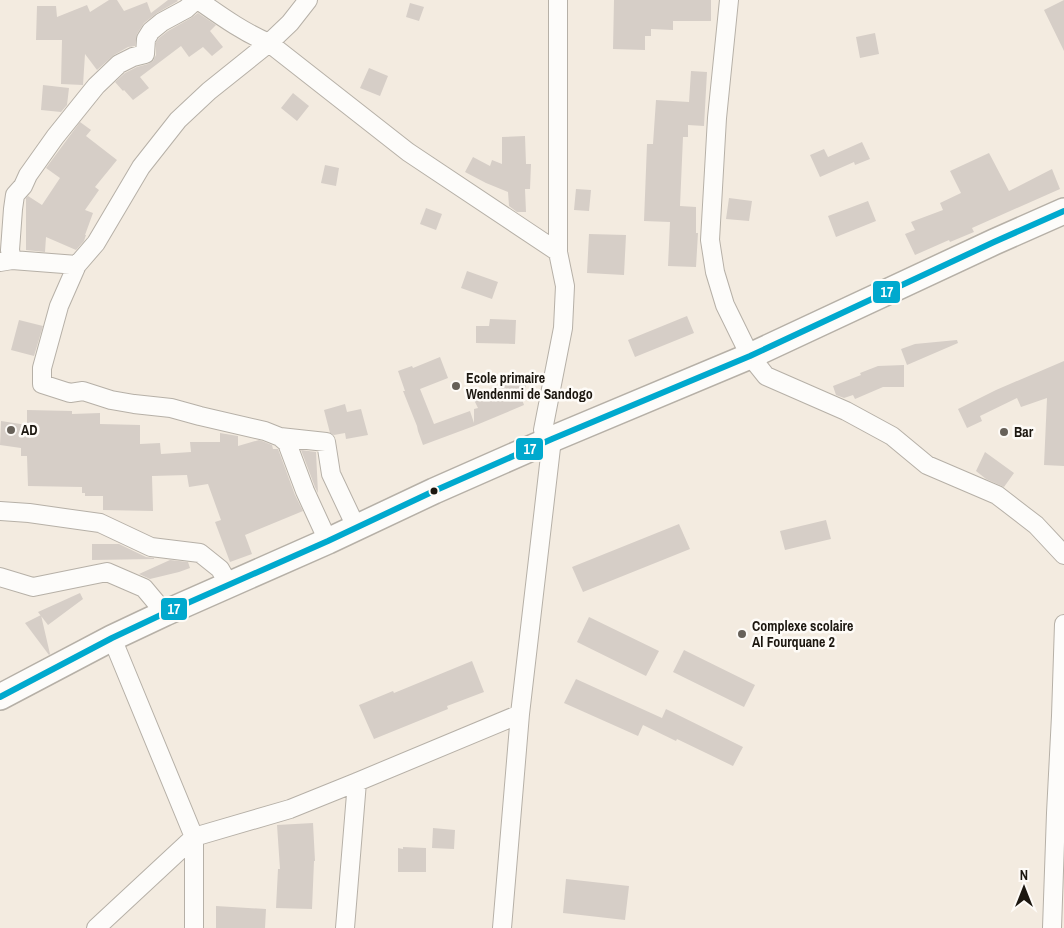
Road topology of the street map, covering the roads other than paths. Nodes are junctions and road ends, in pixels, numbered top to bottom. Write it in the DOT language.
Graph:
graph roads {
  1 [pos="197,0"];
  2 [pos="308,0"];
  3 [pos="558,0"];
  4 [pos="729,0"];
  5 [pos="269,43"];
  6 [pos="1064,211"];
  7 [pos="558,252"];
  8 [pos="6,261"];
  9 [pos="77,265"];
  10 [pos="750,356"];
  11 [pos="280,437"];
  12 [pos="552,439"];
  13 [pos="0,511"];
  14 [pos="356,527"];
  15 [pos="328,541"];
  16 [pos="1064,555"];
  17 [pos="0,577"];
  18 [pos="229,585"];
  19 [pos="165,613"];
  20 [pos="1064,624"];
  21 [pos="112,638"];
  22 [pos="0,697"];
  23 [pos="1062,712"];
  24 [pos="520,714"];
  25 [pos="357,782"];
  26 [pos="1060,811"];
  27 [pos="194,837"];
  28 [pos="96,928"];
  29 [pos="194,928"];
  30 [pos="345,928"];
  31 [pos="502,928"];
  32 [pos="1052,928"];
  1 -- 5 [label="street"];
  1 -- 8 [label="street"];
  2 -- 5 [label="street"];
  3 -- 7 [label="street"];
  4 -- 10 [label="street"];
  5 -- 7 [label="street"];
  5 -- 9 [label="street"];
  6 -- 10 [label="street"];
  7 -- 12 [label="street"];
  8 -- 9 [label="street"];
  9 -- 11 [label="street"];
  10 -- 12 [label="street"];
  10 -- 16 [label="street"];
  11 -- 14 [label="street"];
  11 -- 15 [label="street"];
  12 -- 14 [label="street"];
  12 -- 24 [label="street"];
  13 -- 18 [label="street"];
  14 -- 15 [label="street"];
  15 -- 18 [label="street"];
  17 -- 19 [label="street"];
  18 -- 19 [label="street"];
  19 -- 21 [label="street"];
  20 -- 23 [label="street"];
  21 -- 22 [label="street"];
  21 -- 27 [label="street"];
  23 -- 26 [label="street"];
  24 -- 25 [label="street"];
  24 -- 31 [label="street"];
  25 -- 27 [label="street"];
  25 -- 30 [label="street"];
  26 -- 32 [label="street"];
  27 -- 28 [label="street"];
  27 -- 29 [label="street"];
}
